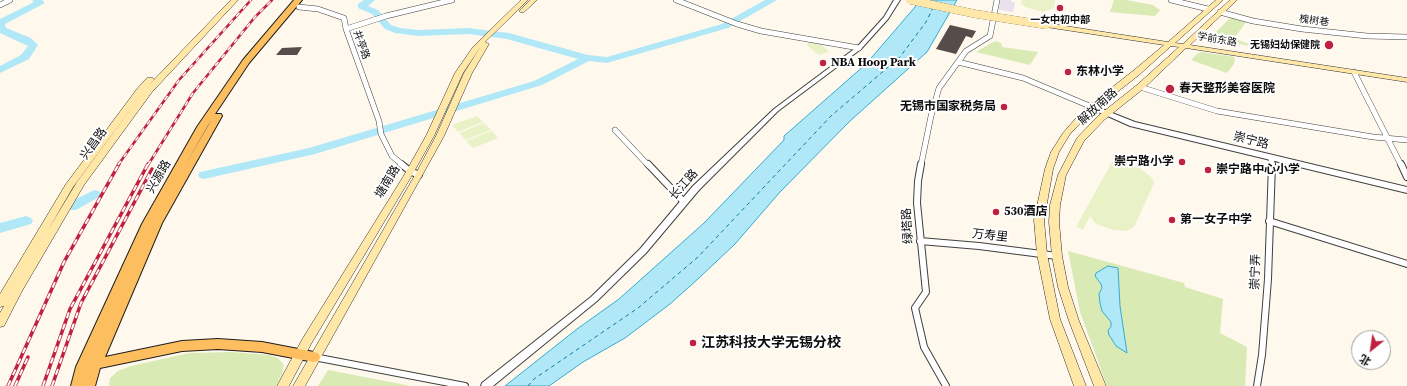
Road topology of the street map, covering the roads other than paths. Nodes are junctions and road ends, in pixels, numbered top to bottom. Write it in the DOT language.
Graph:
graph roads {
  1 [pos="10,0"];
  2 [pos="228,0"];
  3 [pos="235,0"];
  4 [pos="452,0"];
  5 [pos="525,0"];
  6 [pos="534,0"];
  7 [pos="676,0"];
  8 [pos="897,0"];
  9 [pos="910,0"];
  10 [pos="929,0"];
  11 [pos="997,0"];
  12 [pos="1171,0"];
  13 [pos="1220,0"];
  14 [pos="1234,0"];
  15 [pos="300,2"];
  16 [pos="0,5"];
  17 [pos="1208,9"];
  18 [pos="1220,12"];
  19 [pos="1046,23"];
  20 [pos="503,24"];
  21 [pos="346,29"];
  22 [pos="1407,37"];
  23 [pos="1172,41"];
  24 [pos="483,43"];
  25 [pos="1187,43"];
  26 [pos="859,48"];
  27 [pos="958,62"];
  28 [pos="1354,72"];
  29 [pos="1407,76"];
  30 [pos="1407,80"];
  31 [pos="1140,87"];
  32 [pos="1092,107"];
  33 [pos="1106,113"];
  34 [pos="615,130"];
  35 [pos="1390,138"];
  36 [pos="1407,140"];
  37 [pos="1271,158"];
  38 [pos="414,173"];
  39 [pos="1407,177"];
  40 [pos="1407,190"];
  41 [pos="684,202"];
  42 [pos="1270,220"];
  43 [pos="920,241"];
  44 [pos="1042,254"];
  45 [pos="1057,256"];
  46 [pos="1407,264"];
  47 [pos="0,303"];
  48 [pos="0,323"];
  49 [pos="300,355"];
  50 [pos="314,357"];
  51 [pos="96,364"];
  52 [pos="82,366"];
  53 [pos="77,386"];
  54 [pos="89,386"];
  55 [pos="283,386"];
  56 [pos="299,386"];
  57 [pos="465,386"];
  58 [pos="486,386"];
  59 [pos="946,386"];
  60 [pos="1080,386"];
  61 [pos="1100,386"];
  62 [pos="1257,386"];
  1 -- 16 [label="street"];
  2 -- 47 [label="main road, 兴昌路"];
  3 -- 48 [label="main road, 兴昌路"];
  4 -- 21 [label="street"];
  5 -- 20 [label="main road, 塘南路"];
  6 -- 20 [label="main road, 塘南路"];
  7 -- 26 [label="street"];
  8 -- 26 [label="street, 长江路"];
  9 -- 19 [label="main road, bridge"];
  10 -- 19 [label="main road, bridge"];
  11 -- 27 [label="street, 绿塔路"];
  12 -- 17 [label="street"];
  13 -- 17 [label="main road, 解放南路"];
  14 -- 18 [label="main road, 解放南路"];
  15 -- 21 [label="street, 井亭路"];
  15 -- 51 [label="main road, 兴源路"];
  15 -- 52 [label="main road, 兴源路"];
  17 -- 23 [label="main road, 解放南路"];
  18 -- 22 [label="street, 槐树巷"];
  18 -- 25 [label="main road, 解放南路"];
  19 -- 23 [label="main road, 学前东路"];
  20 -- 24 [label="main road, 塘南路"];
  21 -- 38 [label="street, 井亭路"];
  23 -- 25 [label="main road, 学前东路"];
  23 -- 32 [label="main road, 解放南路"];
  24 -- 38 [label="main road, 塘南路"];
  24 -- 38 [label="main road, 塘南路"];
  25 -- 28 [label="main road, 学前东路"];
  25 -- 29 [label="main road, 学前东路"];
  25 -- 31 [label="main road, 解放南路"];
  26 -- 41 [label="street, 长江路"];
  27 -- 32 [label="street"];
  27 -- 43 [label="street, 绿塔路"];
  28 -- 30 [label="main road, 学前东路"];
  28 -- 35 [label="street"];
  31 -- 33 [label="main road, 解放南路"];
  31 -- 35 [label="street"];
  32 -- 33 [label="street, 崇宁路"];
  32 -- 44 [label="main road, 解放南路"];
  33 -- 37 [label="street, 崇宁路"];
  33 -- 45 [label="main road, 解放南路"];
  34 -- 41 [label="street"];
  35 -- 36 [label="street"];
  35 -- 39 [label="street"];
  37 -- 40 [label="street, 崇宁路"];
  37 -- 42 [label="street, 崇宁弄"];
  38 -- 49 [label="main road, 塘南路"];
  38 -- 50 [label="main road, 塘南路"];
  41 -- 58 [label="street, 长江路"];
  42 -- 46 [label="street"];
  42 -- 62 [label="street, 崇宁弄"];
  43 -- 44 [label="street, 万寿里"];
  43 -- 59 [label="street, 绿塔路"];
  44 -- 45 [label="street, 万寿里"];
  44 -- 60 [label="main road, 解放南路"];
  45 -- 61 [label="main road, 解放南路"];
  49 -- 50 [label="main road"];
  49 -- 51 [label="main road"];
  49 -- 55 [label="main road, 塘南路"];
  50 -- 56 [label="main road, 塘南路"];
  50 -- 57 [label="street"];
  51 -- 52 [label="main road"];
  51 -- 54 [label="main road, 兴源路"];
  52 -- 53 [label="main road, 兴源路"];
}
